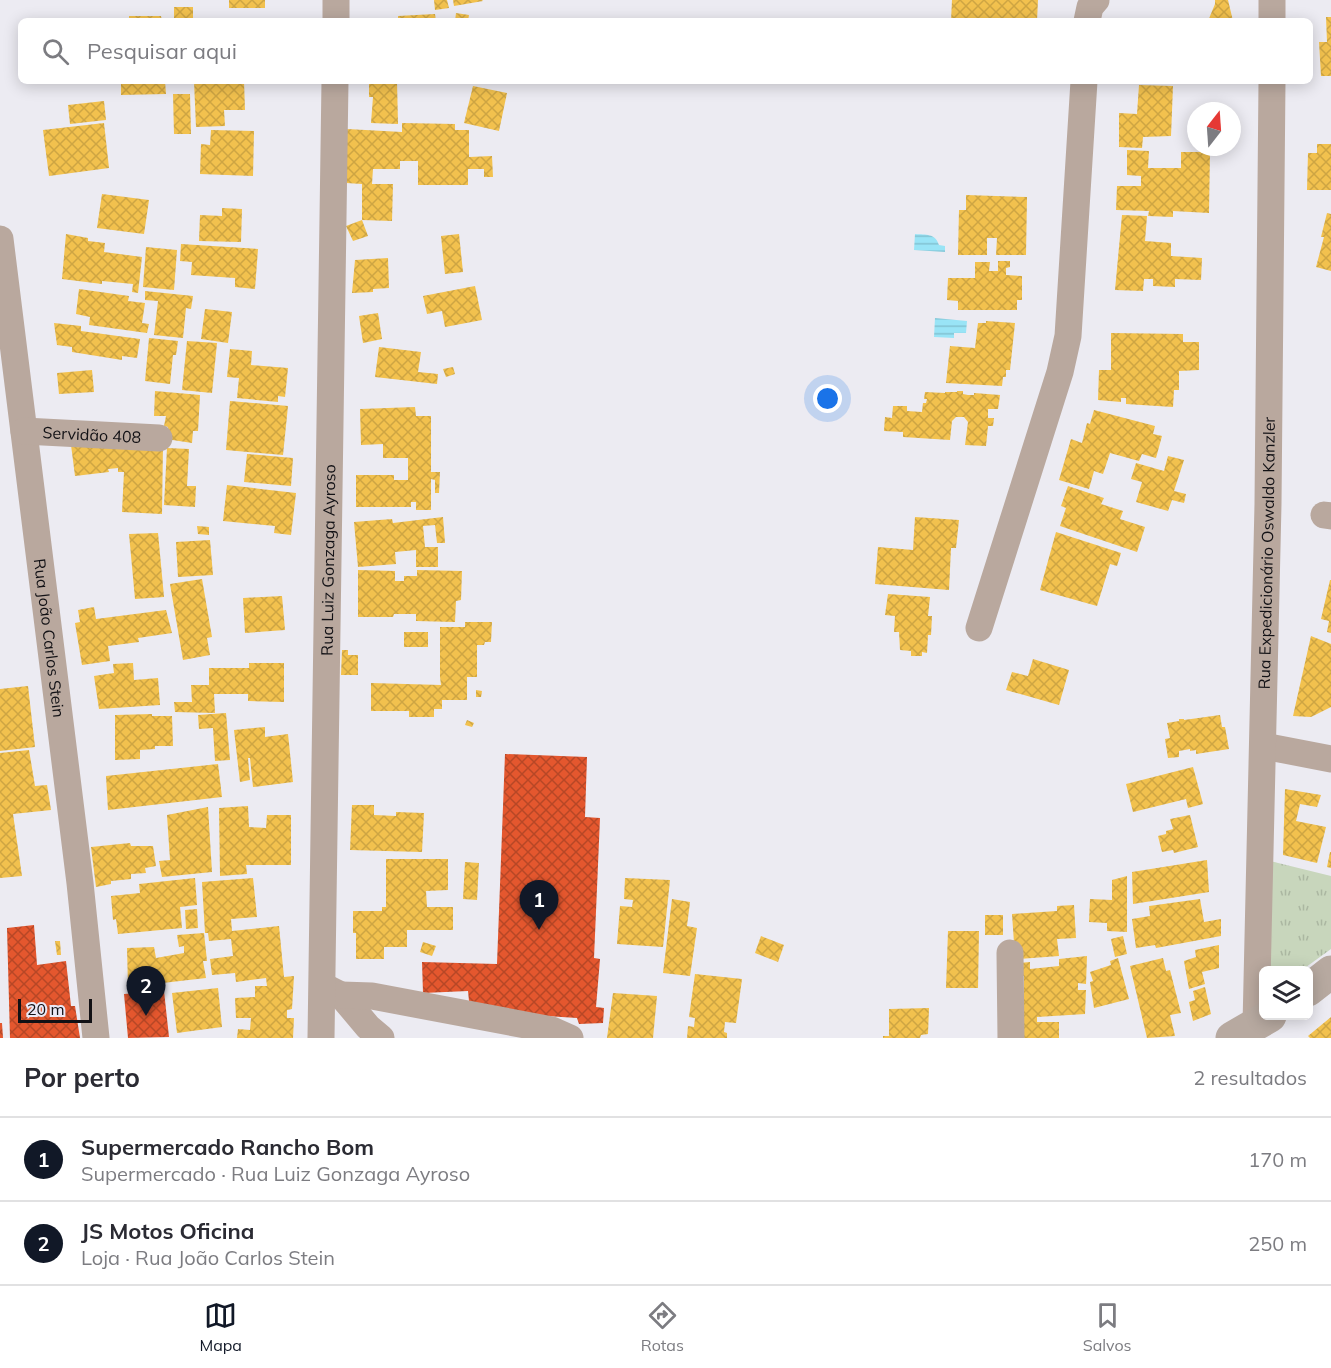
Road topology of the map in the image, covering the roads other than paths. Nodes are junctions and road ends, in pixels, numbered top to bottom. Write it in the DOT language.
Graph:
graph roads {
  1 [pos="336,0"];
  2 [pos="1096,0"];
  3 [pos="1272,0"];
  4 [pos="336,18"];
  5 [pos="1088,18"];
  6 [pos="1272,18"];
  7 [pos="335,84"];
  8 [pos="1084,84"];
  9 [pos="1272,84"];
  10 [pos="0,239"];
  11 [pos="24,430"];
  12 [pos="159,438"];
  13 [pos="979,628"];
  14 [pos="1264,746"];
  15 [pos="1331,759"];
  16 [pos="1010,953"];
  17 [pos="1331,972"];
  18 [pos="1313,986"];
  19 [pos="332,991"];
  20 [pos="1252,1026"];
  21 [pos="96,1038"];
  22 [pos="321,1038"];
  23 [pos="381,1038"];
  24 [pos="570,1038"];
  25 [pos="1011,1038"];
  1 -- 4 [label="street"];
  2 -- 5 [label="street"];
  3 -- 6 [label="street"];
  7 -- 19 [label="street, Rua Luiz Gonzaga Ayroso"];
  8 -- 13 [label="street"];
  9 -- 14 [label="street, Rua Expedicionário Oswaldo Kanzler"];
  10 -- 11 [label="street, Rua João Carlos Stein"];
  11 -- 12 [label="street, Servidão 408"];
  11 -- 21 [label="street, Rua João Carlos Stein"];
  14 -- 15 [label="street"];
  14 -- 20 [label="street, Rua Expedicionário Oswaldo Kanzler"];
  16 -- 25 [label="street"];
  17 -- 18 [label="main road"];
  19 -- 22 [label="street, Rua Luiz Gonzaga Ayroso"];
  19 -- 23 [label="street"];
  19 -- 24 [label="street"];
}
